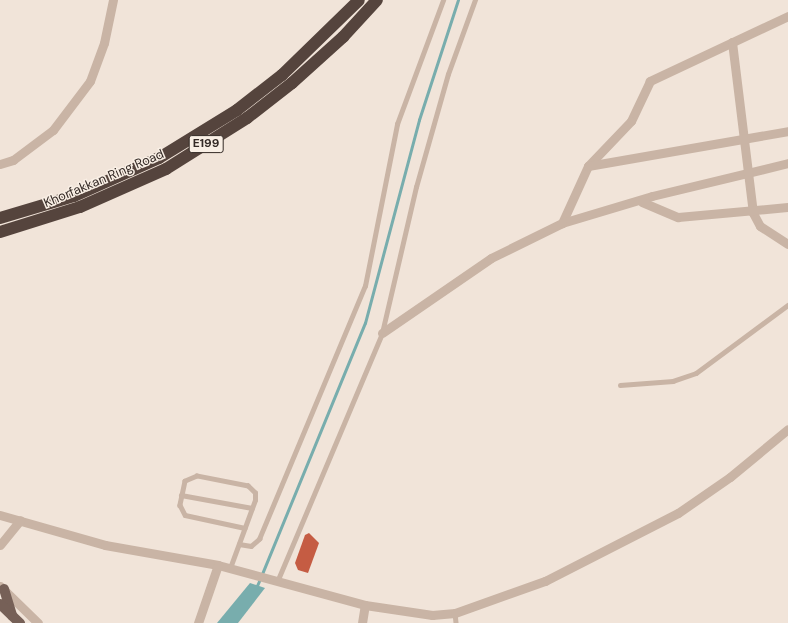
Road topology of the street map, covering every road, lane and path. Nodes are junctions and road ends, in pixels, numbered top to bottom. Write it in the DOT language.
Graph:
graph roads {
  1 [pos="113,0"];
  2 [pos="359,0"];
  3 [pos="377,0"];
  4 [pos="443,0"];
  5 [pos="475,0"];
  6 [pos="788,16"];
  7 [pos="732,42"];
  8 [pos="788,131"];
  9 [pos="742,139"];
  10 [pos="788,163"];
  11 [pos="0,164"];
  12 [pos="588,166"];
  13 [pos="746,171"];
  14 [pos="642,202"];
  15 [pos="788,207"];
  16 [pos="754,213"];
  17 [pos="0,218"];
  18 [pos="562,223"];
  19 [pos="0,232"];
  20 [pos="788,244"];
  21 [pos="788,304"];
  22 [pos="382,333"];
  23 [pos="620,385"];
  24 [pos="788,429"];
  25 [pos="181,495"];
  26 [pos="252,508"];
  27 [pos="0,515"];
  28 [pos="20,520"];
  29 [pos="245,528"];
  30 [pos="239,544"];
  31 [pos="0,545"];
  32 [pos="218,565"];
  33 [pos="230,568"];
  34 [pos="277,582"];
  35 [pos="2,587"];
  36 [pos="0,604"];
  37 [pos="365,605"];
  38 [pos="455,613"];
  39 [pos="12,616"];
  40 [pos="20,623"];
  41 [pos="38,623"];
  42 [pos="198,623"];
  43 [pos="362,623"];
  44 [pos="456,623"];
  1 -- 11 [label="street"];
  2 -- 17 [label="highway, Khorfakkan Ring Road / E199"];
  3 -- 19 [label="highway, Khorfakkan Ring Road / E199"];
  4 -- 30 [label="lane"];
  5 -- 22 [label="lane"];
  6 -- 7 [label="street"];
  7 -- 9 [label="street"];
  7 -- 12 [label="street"];
  8 -- 9 [label="street"];
  9 -- 12 [label="street"];
  9 -- 13 [label="street"];
  10 -- 13 [label="street"];
  12 -- 18 [label="street"];
  13 -- 14 [label="street"];
  13 -- 16 [label="street"];
  14 -- 16 [label="street"];
  14 -- 18 [label="street"];
  15 -- 16 [label="street"];
  16 -- 20 [label="street"];
  18 -- 22 [label="street"];
  21 -- 23 [label="lane"];
  22 -- 34 [label="lane"];
  24 -- 38 [label="street"];
  25 -- 26 [label="lane"];
  25 -- 26 [label="lane"];
  25 -- 29 [label="lane"];
  26 -- 29 [label="lane"];
  27 -- 28 [label="street"];
  28 -- 31 [label="street"];
  28 -- 32 [label="street"];
  29 -- 30 [label="lane"];
  30 -- 33 [label="lane"];
  32 -- 33 [label="street"];
  32 -- 42 [label="street"];
  33 -- 34 [label="street"];
  34 -- 37 [label="street"];
  35 -- 39 [label="main road"];
  35 -- 41 [label="street"];
  36 -- 39 [label="main road"];
  37 -- 38 [label="street"];
  37 -- 43 [label="street"];
  38 -- 44 [label="lane"];
  39 -- 40 [label="main road"];
}
